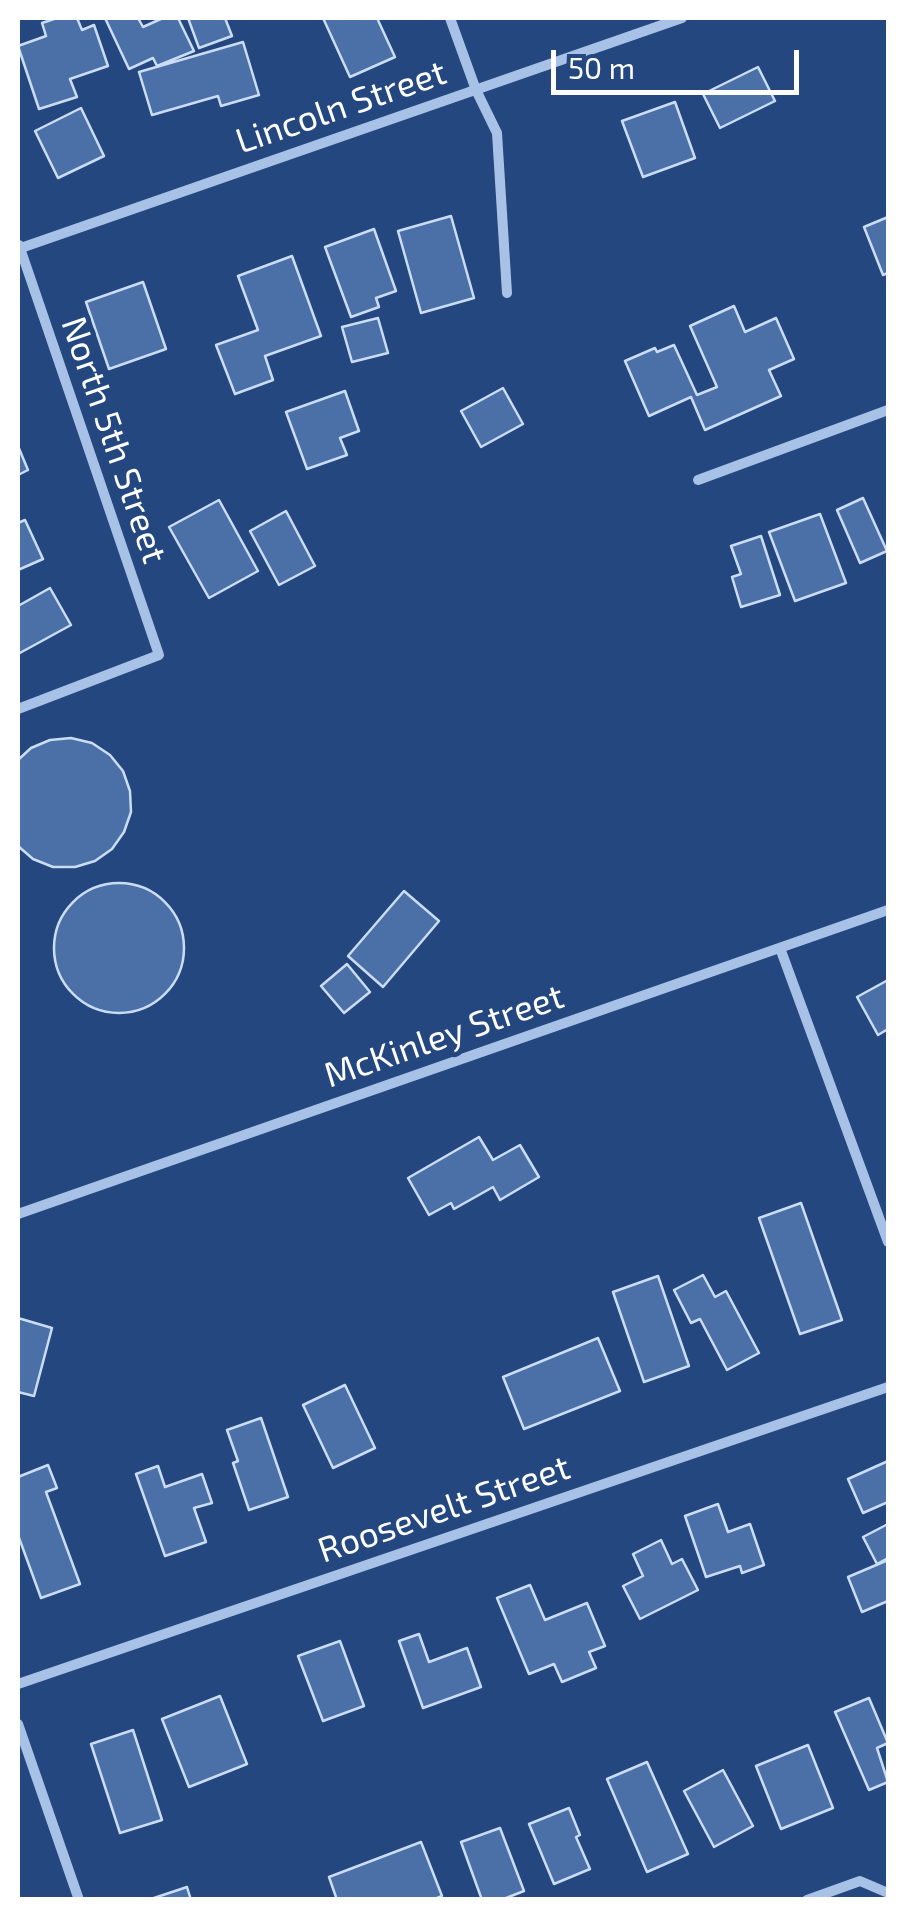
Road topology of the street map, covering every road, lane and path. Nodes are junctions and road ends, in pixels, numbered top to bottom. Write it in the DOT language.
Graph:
graph roads {
  1 [pos="450,18"];
  2 [pos="682,18"];
  3 [pos="476,90"];
  4 [pos="18,247"];
  5 [pos="508,293"];
  6 [pos="888,410"];
  7 [pos="698,480"];
  8 [pos="18,709"];
  9 [pos="888,910"];
  10 [pos="780,948"];
  11 [pos="18,1214"];
  12 [pos="888,1242"];
  13 [pos="888,1386"];
  14 [pos="18,1684"];
  15 [pos="18,1724"];
  16 [pos="888,1892"];
  17 [pos="79,1900"];
  18 [pos="807,1900"];
  1 -- 3 [label="street"];
  2 -- 3 [label="street, Lincoln Street"];
  3 -- 4 [label="street, Lincoln Street"];
  3 -- 5 [label="street"];
  4 -- 8 [label="street, North 5th Street"];
  6 -- 7 [label="street"];
  9 -- 10 [label="street, McKinley Street"];
  10 -- 11 [label="street, McKinley Street"];
  10 -- 12 [label="street"];
  13 -- 14 [label="street, Roosevelt Street"];
  15 -- 17 [label="street"];
  16 -- 18 [label="street"];
}
